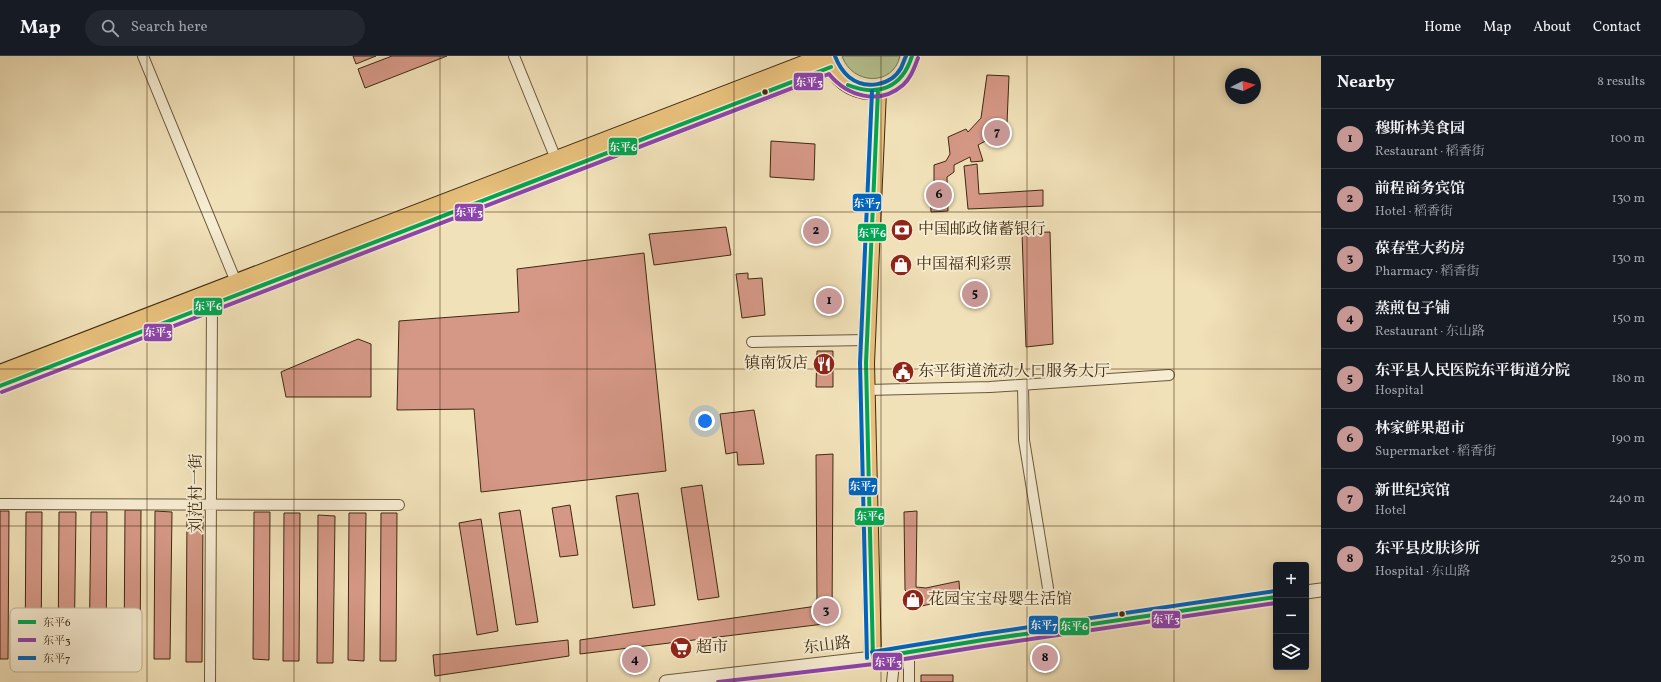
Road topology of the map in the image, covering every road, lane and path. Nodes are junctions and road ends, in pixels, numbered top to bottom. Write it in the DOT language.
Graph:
graph roads {
  1 [pos="142,56"];
  2 [pos="514,56"];
  3 [pos="912,56"];
  4 [pos="828,60"];
  5 [pos="878,91"];
  6 [pos="556,159"];
  7 [pos="236,282"];
  8 [pos="212,304"];
  9 [pos="867,340"];
  10 [pos="752,342"];
  11 [pos="0,373"];
  12 [pos="1169,375"];
  13 [pos="1023,385"];
  14 [pos="0,386"];
  15 [pos="867,390"];
  16 [pos="0,504"];
  17 [pos="212,505"];
  18 [pos="399,505"];
  19 [pos="1048,588"];
  20 [pos="1321,590"];
  21 [pos="1309,592"];
  22 [pos="1273,597"];
  23 [pos="909,652"];
  24 [pos="895,654"];
  25 [pos="873,658"];
  26 [pos="210,682"];
  27 [pos="666,682"];
  28 [pos="892,682"];
  29 [pos="909,682"];
  1 -- 7 [label="street"];
  2 -- 6 [label="street"];
  3 -- 5 [label="main road"];
  4 -- 5 [label="main road"];
  4 -- 6 [label="main road"];
  4 -- 8 [label="main road"];
  5 -- 9 [label="main road"];
  6 -- 7 [label="main road"];
  7 -- 11 [label="main road"];
  8 -- 14 [label="main road"];
  8 -- 17 [label="street, 刘范村一街"];
  9 -- 10 [label="street"];
  9 -- 15 [label="main road"];
  12 -- 13 [label="street"];
  13 -- 15 [label="street"];
  13 -- 19 [label="street"];
  15 -- 25 [label="main road"];
  16 -- 17 [label="street"];
  17 -- 18 [label="street"];
  17 -- 26 [label="street, 刘范村一街"];
  20 -- 21 [label="street"];
  22 -- 23 [label="street, 东山路"];
  23 -- 24 [label="street, 东山路"];
  23 -- 29 [label="street"];
  24 -- 25 [label="street, 东山路"];
  24 -- 28 [label="street"];
  25 -- 27 [label="street, 东山路"];
}
